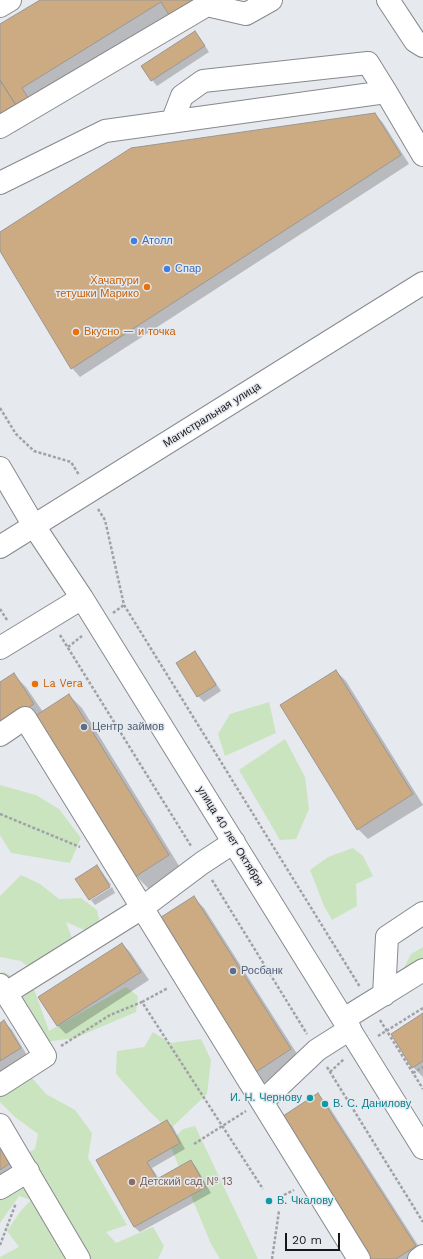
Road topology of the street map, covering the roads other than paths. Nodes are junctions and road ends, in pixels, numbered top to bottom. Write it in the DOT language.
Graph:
graph roads {
  1 [pos="10,0"];
  2 [pos="271,0"];
  3 [pos="388,0"];
  4 [pos="0,6"];
  5 [pos="423,46"];
  6 [pos="386,92"];
  7 [pos="172,122"];
  8 [pos="0,127"];
  9 [pos="423,155"];
  10 [pos="0,183"];
  11 [pos="423,283"];
  12 [pos="0,468"];
  13 [pos="34,526"];
  14 [pos="0,547"];
  15 [pos="82,598"];
  16 [pos="0,648"];
  17 [pos="0,735"];
  18 [pos="234,842"];
  19 [pos="142,908"];
  20 [pos="423,913"];
  21 [pos="423,970"];
  22 [pos="3,989"];
  23 [pos="377,999"];
  24 [pos="347,1024"];
  25 [pos="0,1085"];
  26 [pos="262,1102"];
  27 [pos="0,1125"];
  28 [pos="423,1148"];
  29 [pos="28,1172"];
  30 [pos="8,1195"];
  31 [pos="423,1256"];
  32 [pos="79,1259"];
  33 [pos="359,1259"];
  34 [pos="419,1259"];
  1 -- 4 [label="street"];
  2 -- 8 [label="street"];
  3 -- 5 [label="street"];
  6 -- 7 [label="street"];
  6 -- 7 [label="street"];
  6 -- 9 [label="street"];
  7 -- 10 [label="street"];
  11 -- 13 [label="street, Магистральная улица"];
  12 -- 13 [label="street, улица 40 лет Октября"];
  13 -- 14 [label="street, Магистральная улица"];
  13 -- 15 [label="street, улица 40 лет Октября"];
  15 -- 16 [label="street"];
  15 -- 18 [label="street, улица 40 лет Октября"];
  17 -- 19 [label="street"];
  18 -- 19 [label="street"];
  18 -- 24 [label="street, улица 40 лет Октября"];
  19 -- 22 [label="street"];
  19 -- 26 [label="street"];
  20 -- 23 [label="street"];
  21 -- 23 [label="street"];
  22 -- 25 [label="street"];
  23 -- 24 [label="street"];
  24 -- 26 [label="street"];
  24 -- 28 [label="street, улица 40 лет Октября"];
  26 -- 33 [label="street"];
  27 -- 29 [label="street"];
  29 -- 30 [label="street"];
  29 -- 32 [label="street"];
  31 -- 34 [label="street"];
}
